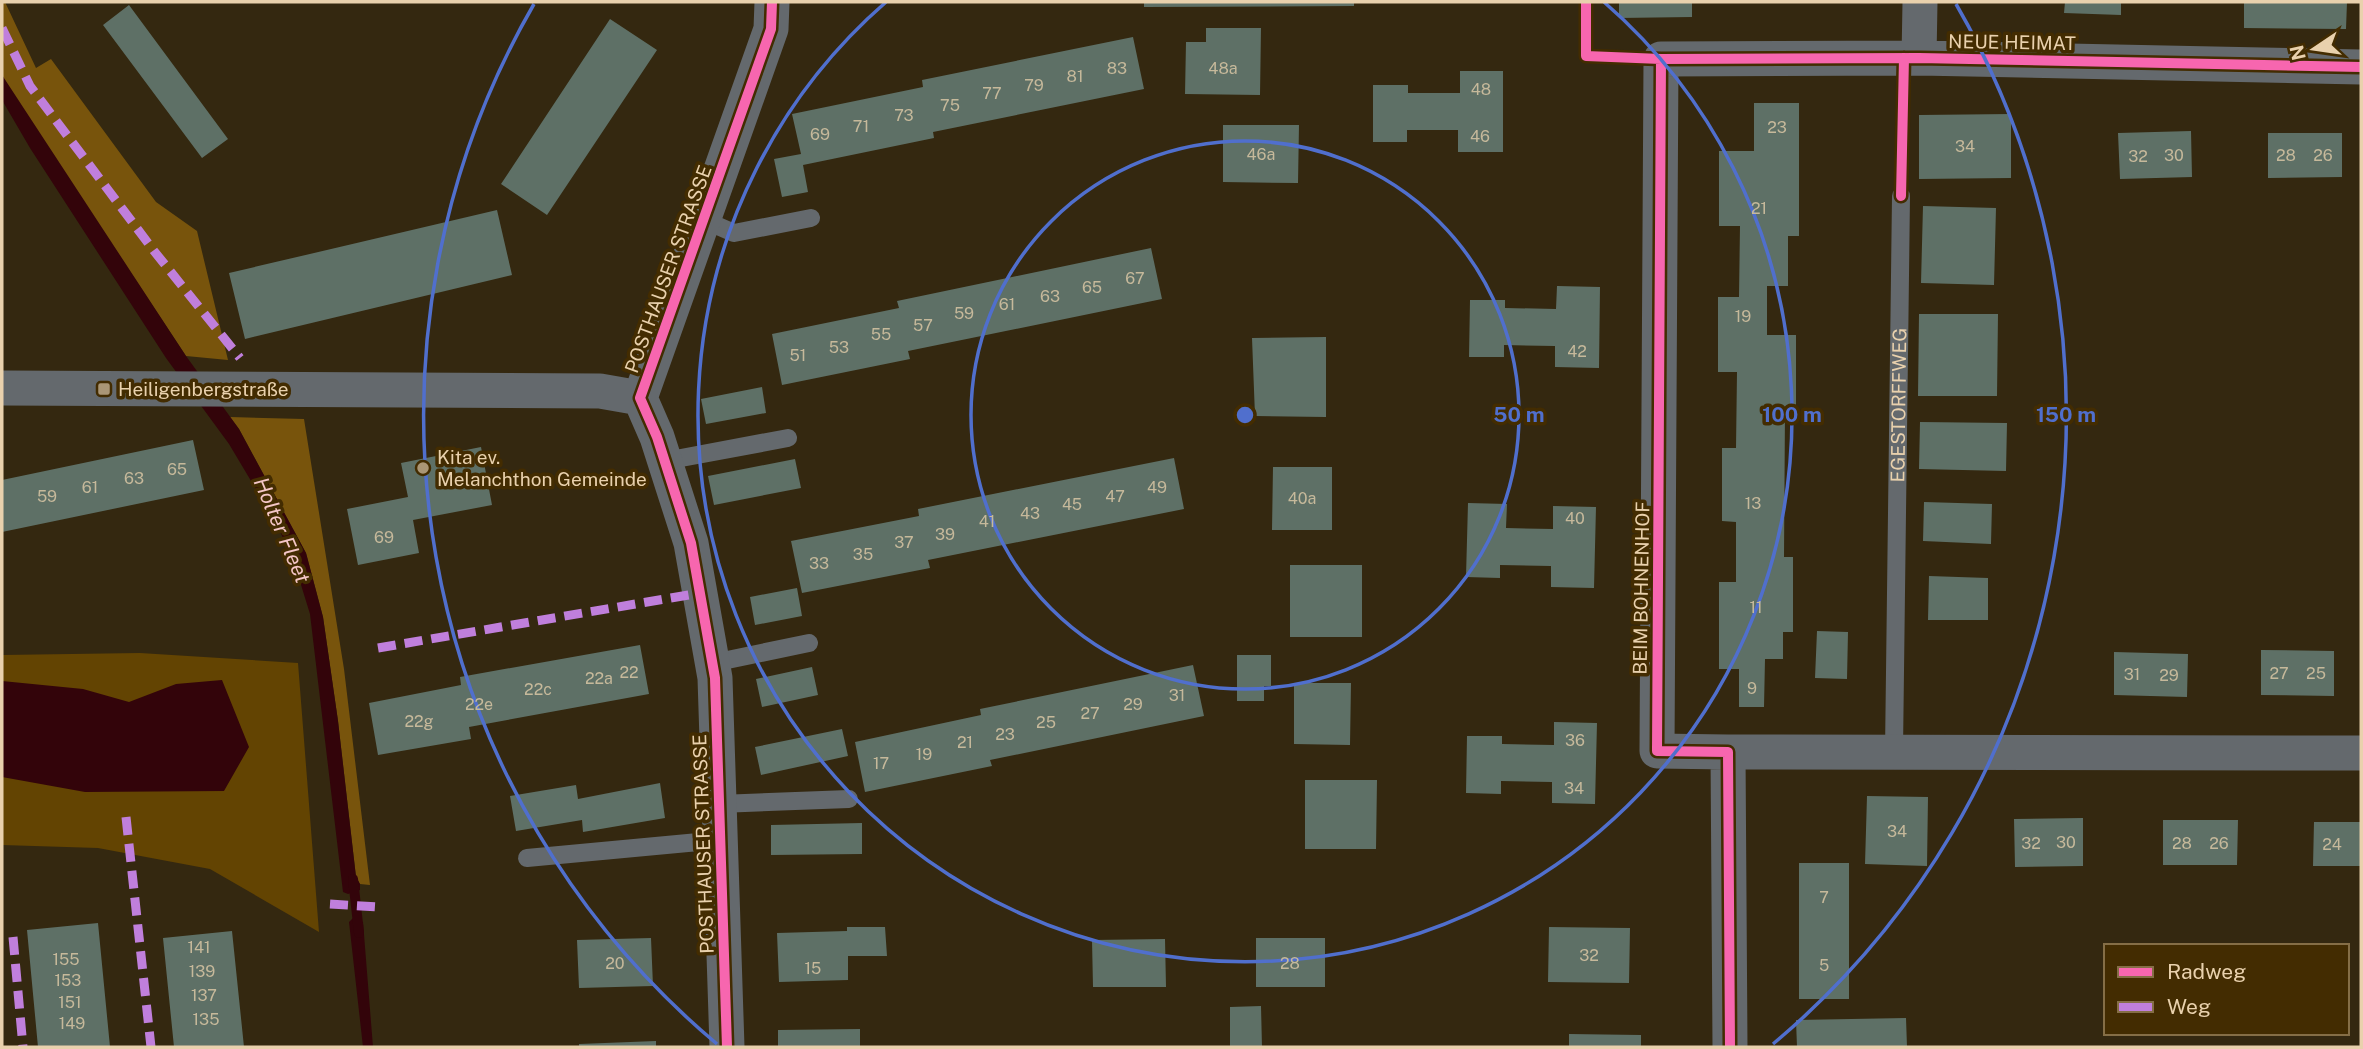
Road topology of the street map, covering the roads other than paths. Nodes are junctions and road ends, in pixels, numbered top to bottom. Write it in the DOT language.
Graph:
graph roads {
  1 [pos="772,2"];
  2 [pos="1920,2"];
  3 [pos="1919,58"];
  4 [pos="1661,59"];
  5 [pos="2361,67"];
  6 [pos="1901,196"];
  7 [pos="811,218"];
  8 [pos="704,219"];
  9 [pos="2,388"];
  10 [pos="640,398"];
  11 [pos="788,438"];
  12 [pos="665,461"];
  13 [pos="809,643"];
  14 [pos="713,663"];
  15 [pos="1894,751"];
  16 [pos="1728,752"];
  17 [pos="2361,753"];
  18 [pos="849,800"];
  19 [pos="719,804"];
  20 [pos="720,840"];
  21 [pos="527,858"];
  22 [pos="727,1047"];
  23 [pos="1730,1047"];
  1 -- 8 [label="street, POSTHAUSER STRASSE"];
  2 -- 3 [label="street, NEUE HEIMAT"];
  3 -- 4 [label="street, NEUE HEIMAT"];
  3 -- 5 [label="street, NEUE HEIMAT"];
  4 -- 16 [label="street, BEIM BOHNENHOF"];
  6 -- 15 [label="lane, EGESTORFFWEG"];
  7 -- 8 [label="lane"];
  8 -- 10 [label="street, POSTHAUSER STRASSE"];
  9 -- 10 [label="street"];
  10 -- 12 [label="street, POSTHAUSER STRASSE"];
  11 -- 12 [label="lane"];
  12 -- 14 [label="street, POSTHAUSER STRASSE"];
  13 -- 14 [label="lane"];
  14 -- 19 [label="street, POSTHAUSER STRASSE"];
  15 -- 16 [label="street"];
  15 -- 17 [label="street"];
  16 -- 23 [label="street"];
  18 -- 19 [label="lane"];
  19 -- 20 [label="street, POSTHAUSER STRASSE"];
  20 -- 21 [label="lane"];
  20 -- 22 [label="street, POSTHAUSER STRASSE"];
}
